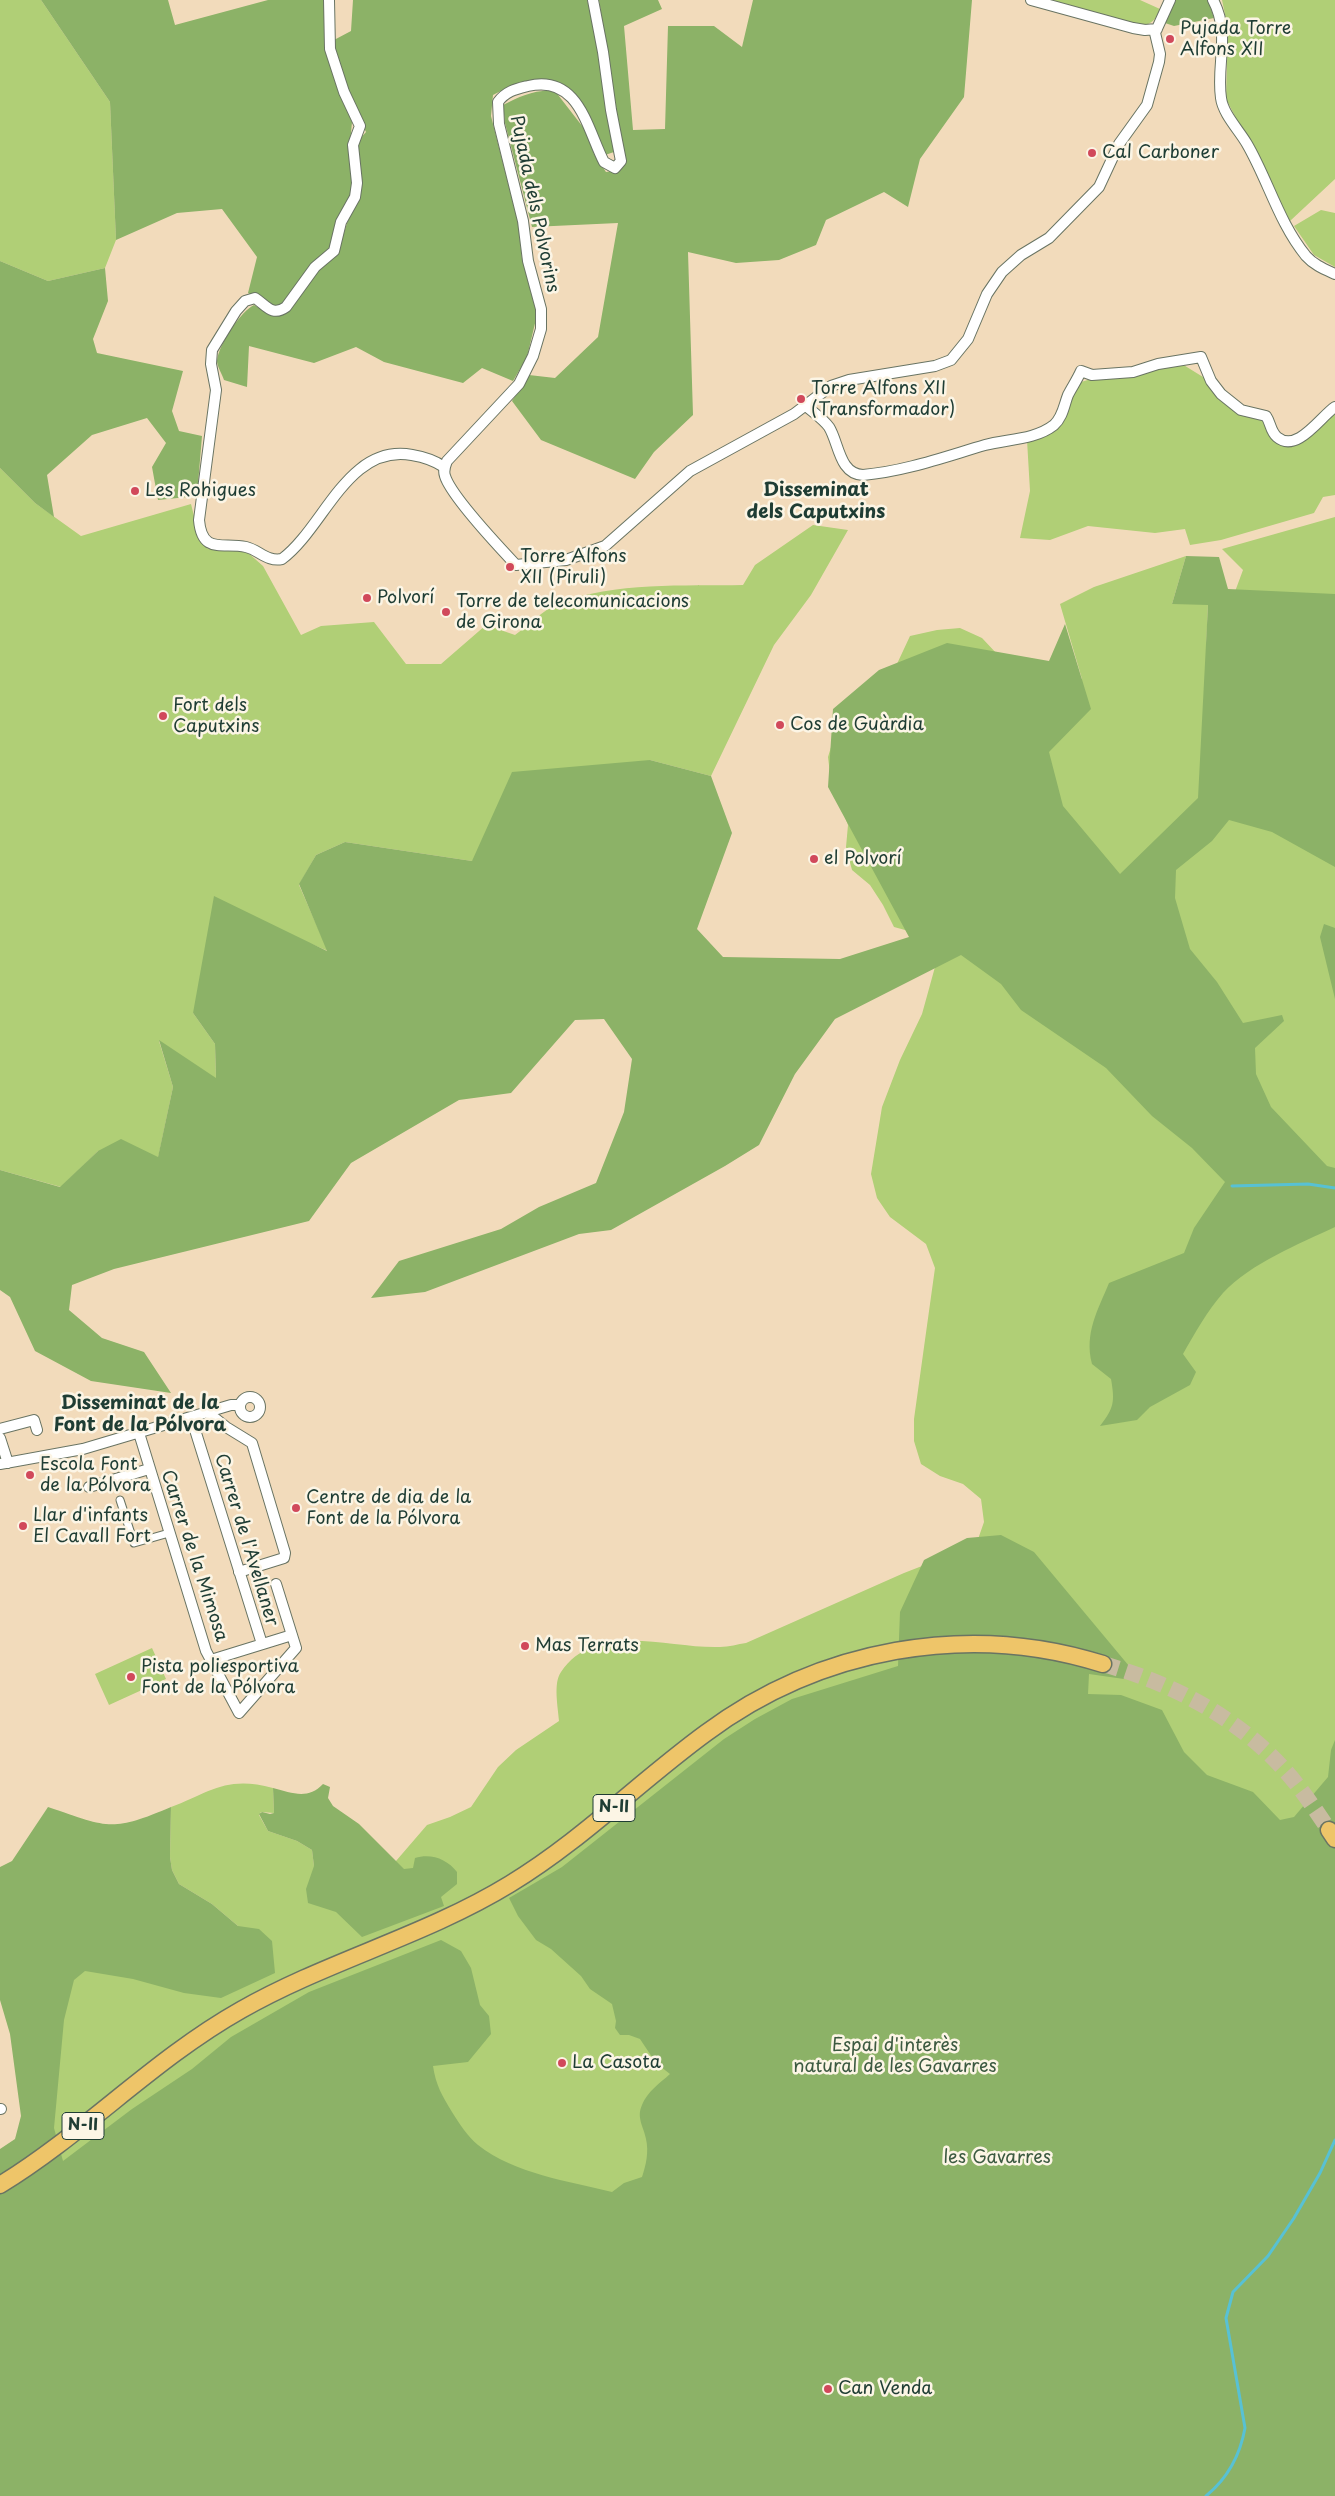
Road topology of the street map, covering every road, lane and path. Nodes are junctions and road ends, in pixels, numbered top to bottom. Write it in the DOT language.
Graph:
graph roads {
  1 [pos="329,0"];
  2 [pos="593,0"];
  3 [pos="1031,0"];
  4 [pos="1170,0"];
  5 [pos="1213,0"];
  6 [pos="1157,29"];
  7 [pos="1335,274"];
  8 [pos="806,406"];
  9 [pos="1335,407"];
  10 [pos="444,467"];
  11 [pos="240,1406"];
  12 [pos="207,1412"];
  13 [pos="191,1417"];
  14 [pos="0,1430"];
  15 [pos="37,1430"];
  16 [pos="139,1433"];
  17 [pos="0,1438"];
  18 [pos="4,1463"];
  19 [pos="149,1469"];
  20 [pos="89,1487"];
  21 [pos="120,1500"];
  22 [pos="169,1533"];
  23 [pos="239,1572"];
  24 [pos="276,1584"];
  25 [pos="292,1634"];
  26 [pos="262,1644"];
  27 [pos="211,1660"];
  28 [pos="1102,1664"];
  29 [pos="0,2185"];
  1 -- 10 [label="street"];
  2 -- 10 [label="street, Pujada dels Polvorins"];
  3 -- 6 [label="street"];
  4 -- 6 [label="street"];
  5 -- 7 [label="street"];
  6 -- 8 [label="street"];
  8 -- 9 [label="street"];
  8 -- 10 [label="street"];
  11 -- 12 [label="street"];
  12 -- 13 [label="street"];
  12 -- 23 [label="street"];
  13 -- 16 [label="street"];
  13 -- 23 [label="street, Carrer de l'Avellaner"];
  14 -- 15 [label="street"];
  16 -- 18 [label="street"];
  16 -- 19 [label="street, Carrer de la Mimosa"];
  17 -- 18 [label="street"];
  19 -- 20 [label="street"];
  19 -- 22 [label="street, Carrer de la Mimosa"];
  21 -- 22 [label="street"];
  22 -- 27 [label="street, Carrer de la Mimosa"];
  23 -- 26 [label="street, Carrer de l'Avellaner"];
  24 -- 25 [label="street"];
  25 -- 26 [label="street"];
  25 -- 27 [label="street, Carrer de la Mimosa"];
  26 -- 27 [label="street"];
  28 -- 29 [label="highway, N-II"];
}
